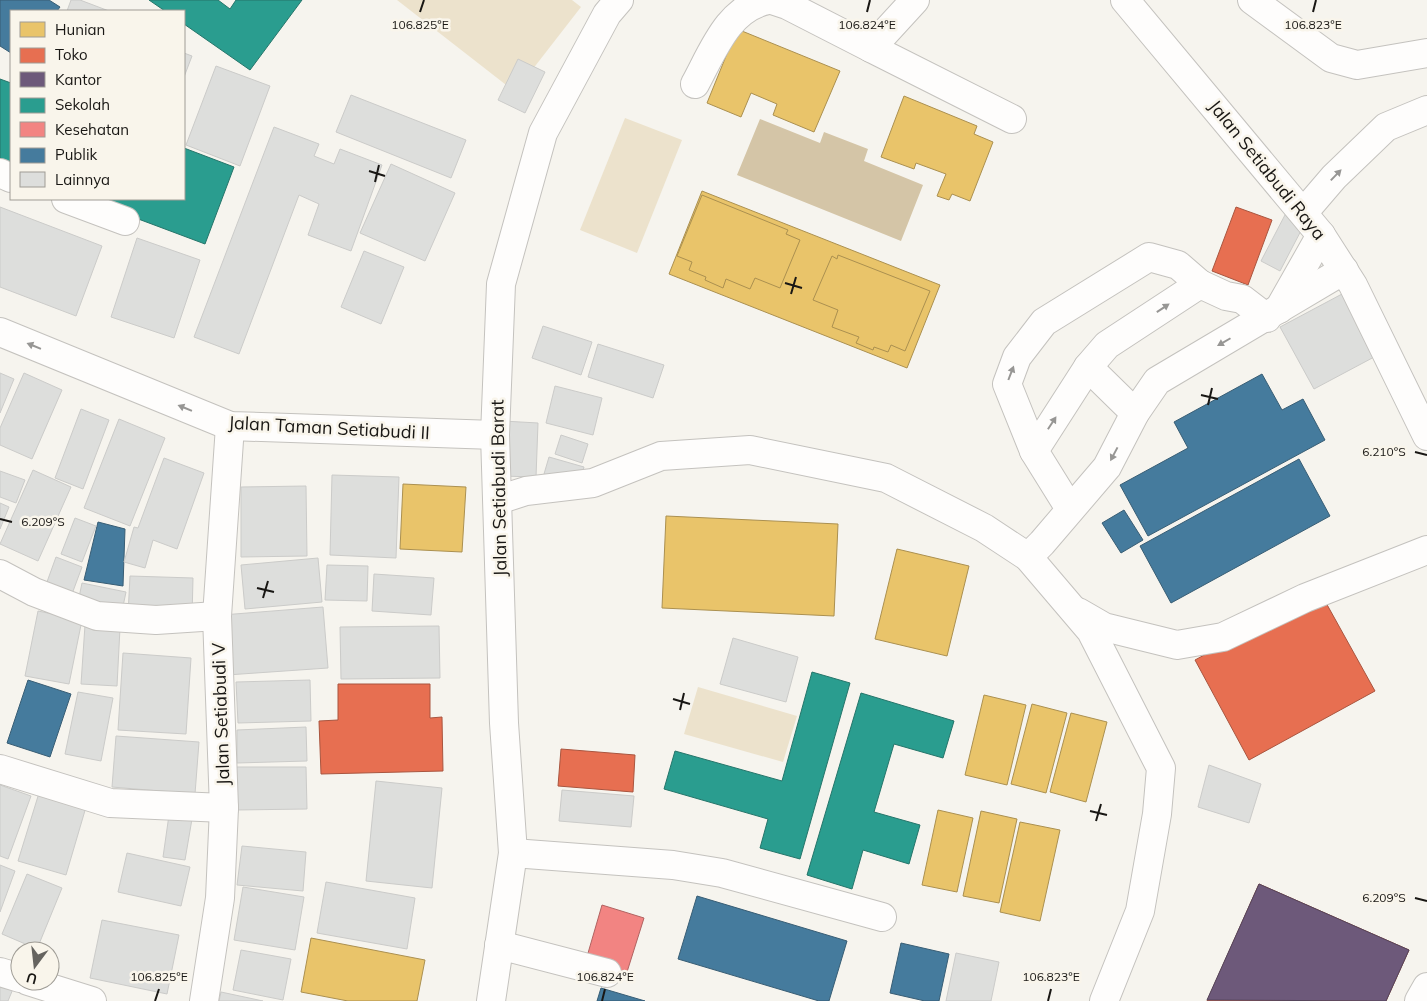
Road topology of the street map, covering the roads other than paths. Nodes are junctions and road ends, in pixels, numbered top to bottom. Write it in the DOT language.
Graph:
graph roads {
  1 [pos="770,0"];
  2 [pos="915,0"];
  3 [pos="1125,0"];
  4 [pos="1252,0"];
  5 [pos="605,5"];
  6 [pos="871,48"];
  7 [pos="1427,53"];
  8 [pos="695,84"];
  9 [pos="1427,110"];
  10 [pos="1012,119"];
  11 [pos="69,200"];
  12 [pos="1304,212"];
  13 [pos="125,221"];
  14 [pos="1321,234"];
  15 [pos="1344,270"];
  16 [pos="1200,284"];
  17 [pos="1272,314"];
  18 [pos="0,332"];
  19 [pos="1088,367"];
  20 [pos="1135,413"];
  21 [pos="230,426"];
  22 [pos="495,435"];
  23 [pos="1427,436"];
  24 [pos="1034,450"];
  25 [pos="498,500"];
  26 [pos="1070,509"];
  27 [pos="1427,550"];
  28 [pos="1028,557"];
  29 [pos="0,574"];
  30 [pos="1076,612"];
  31 [pos="217,616"];
  32 [pos="0,769"];
  33 [pos="224,808"];
  34 [pos="513,853"];
  35 [pos="882,917"];
  36 [pos="499,945"];
  37 [pos="607,973"];
  38 [pos="1427,987"];
  39 [pos="60,991"];
  40 [pos="92,1001"];
  41 [pos="204,1001"];
  42 [pos="491,1001"];
  43 [pos="1104,1001"];
  44 [pos="1419,1001"];
  1 -- 6 [label="street"];
  1 -- 8 [label="street"];
  2 -- 6 [label="street"];
  3 -- 12 [label="street, Jalan Setiabudi Raya"];
  4 -- 7 [label="street"];
  5 -- 22 [label="street, Jalan Setiabudi Barat"];
  6 -- 10 [label="street"];
  12 -- 9 [label="street, one-way"];
  11 -- 13 [label="street"];
  12 -- 14 [label="street, Jalan Setiabudi Raya"];
  14 -- 15 [label="street, Jalan Setiabudi Raya"];
  14 -- 17 [label="street"];
  15 -- 17 [label="street"];
  15 -- 23 [label="street, Jalan Setiabudi Raya"];
  16 -- 17 [label="street"];
  19 -- 16 [label="street, one-way"];
  24 -- 16 [label="street, one-way"];
  17 -- 20 [label="street, one-way"];
  21 -- 18 [label="street, Jalan Taman Setiabudi II, one-way"];
  19 -- 20 [label="street"];
  24 -- 19 [label="street, one-way"];
  20 -- 26 [label="street, one-way"];
  21 -- 22 [label="street, Jalan Taman Setiabudi II"];
  21 -- 31 [label="street, Jalan Setiabudi V"];
  22 -- 25 [label="street, Jalan Setiabudi Barat"];
  24 -- 26 [label="street"];
  25 -- 28 [label="street"];
  25 -- 34 [label="street, Jalan Setiabudi Barat"];
  26 -- 28 [label="street"];
  27 -- 30 [label="street"];
  28 -- 30 [label="street"];
  29 -- 31 [label="street"];
  30 -- 43 [label="street"];
  31 -- 33 [label="street, Jalan Setiabudi V"];
  32 -- 33 [label="street"];
  33 -- 41 [label="street, Jalan Setiabudi V"];
  34 -- 35 [label="street"];
  34 -- 36 [label="street, Jalan Setiabudi Barat"];
  36 -- 37 [label="street"];
  36 -- 42 [label="street, Jalan Setiabudi Barat"];
  38 -- 44 [label="street"];
  39 -- 40 [label="street"];
}
